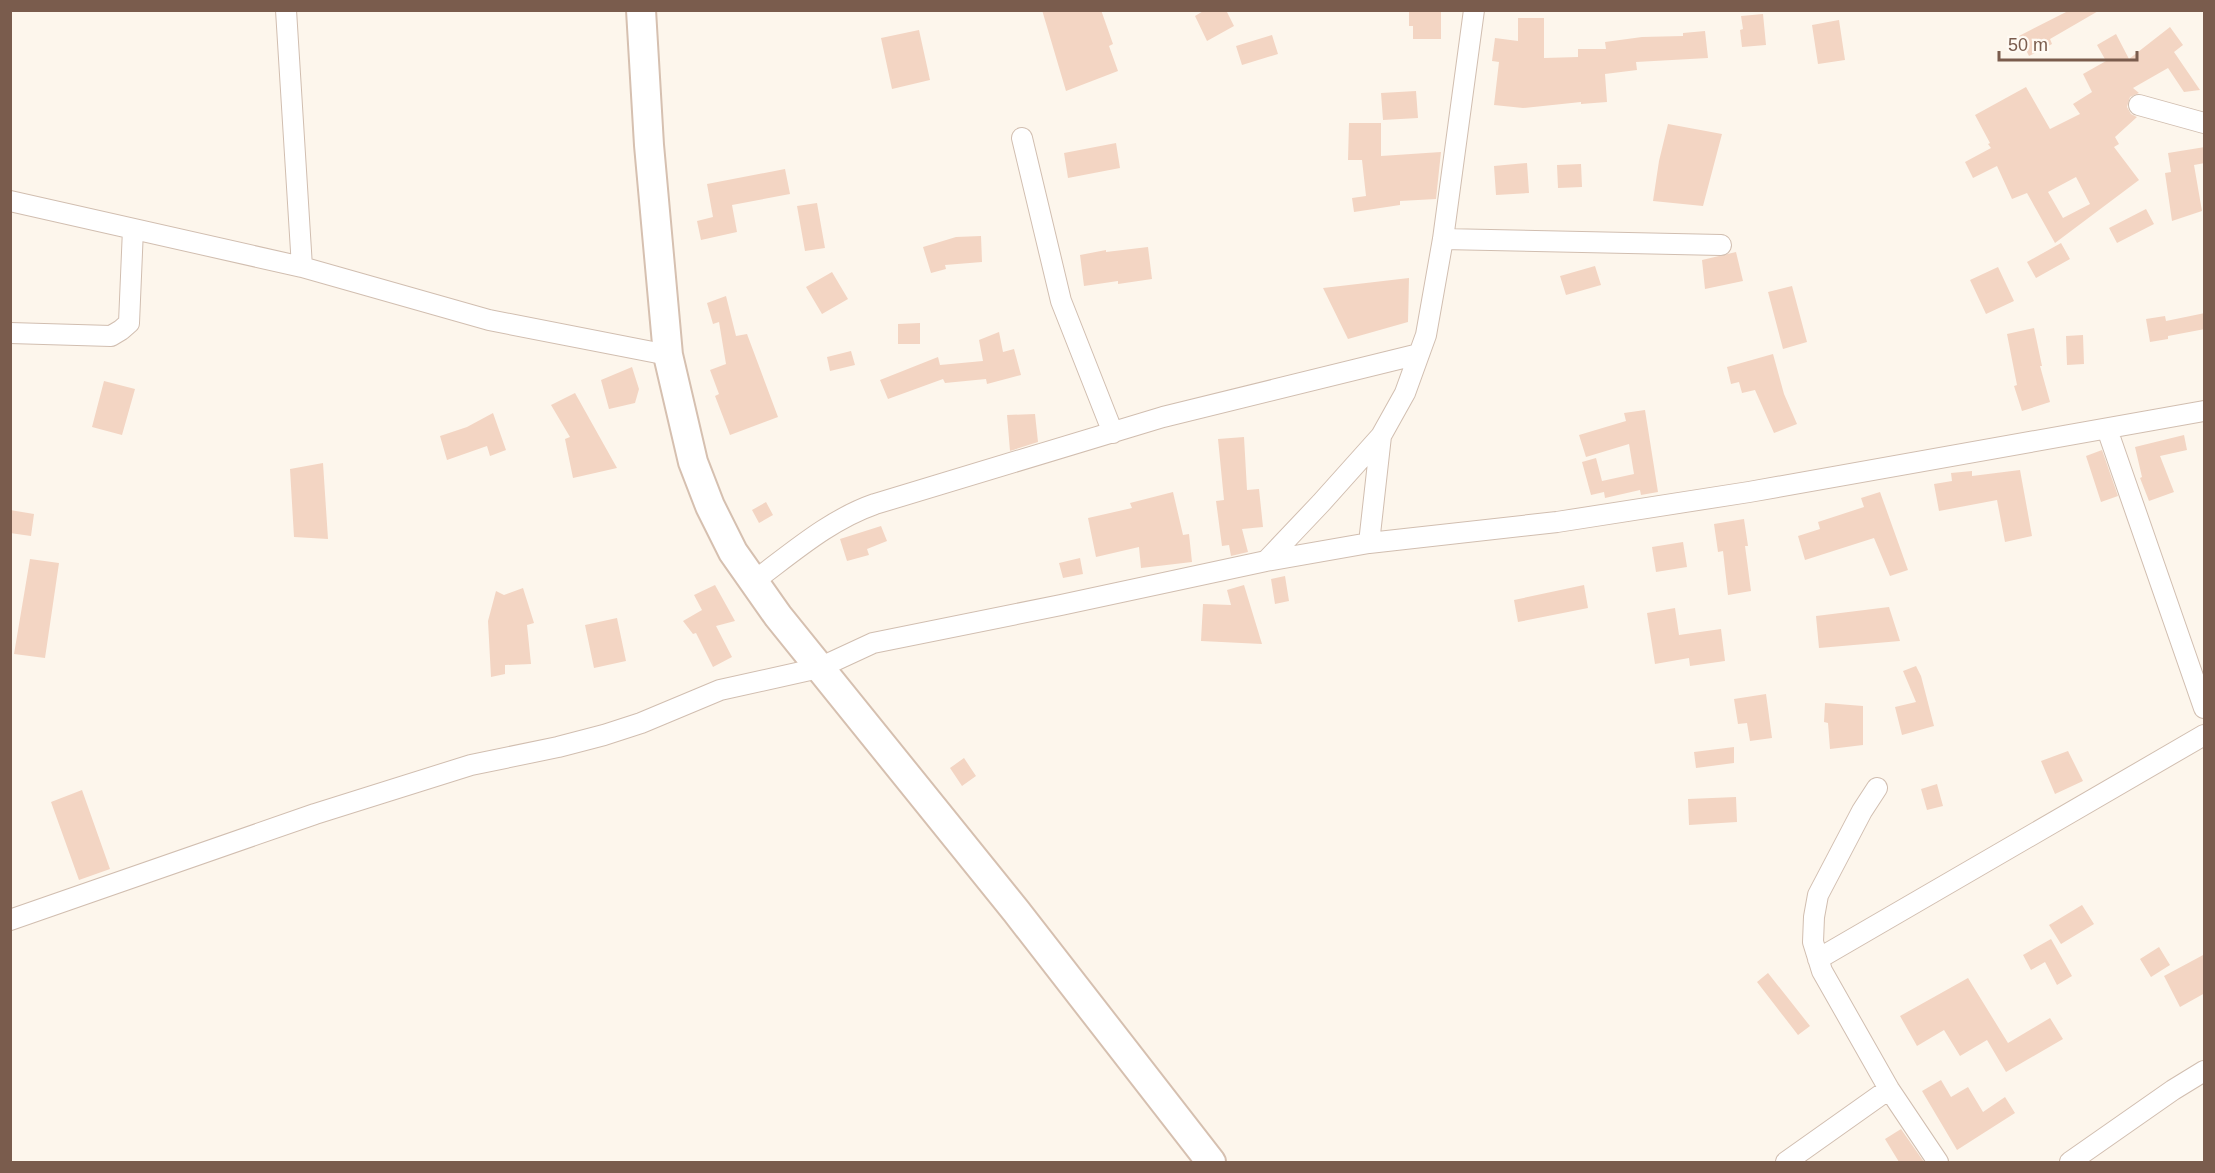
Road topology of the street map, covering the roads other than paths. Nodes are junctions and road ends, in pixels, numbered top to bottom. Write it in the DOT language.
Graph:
graph roads {
  1 [pos="286,10"];
  2 [pos="1474,10"];
  3 [pos="642,11"];
  4 [pos="2139,105"];
  5 [pos="2205,123"];
  6 [pos="1022,138"];
  7 [pos="10,201"];
  8 [pos="133,229"];
  9 [pos="1443,239"];
  10 [pos="1722,245"];
  11 [pos="302,267"];
  12 [pos="10,333"];
  13 [pos="1419,354"];
  14 [pos="668,355"];
  15 [pos="2205,411"];
  16 [pos="2107,429"];
  17 [pos="1113,433"];
  18 [pos="1382,436"];
  19 [pos="1369,543"];
  20 [pos="1266,561"];
  21 [pos="754,581"];
  22 [pos="819,668"];
  23 [pos="2205,708"];
  24 [pos="2205,735"];
  25 [pos="1877,788"];
  26 [pos="10,920"];
  27 [pos="1818,959"];
  28 [pos="2205,1071"];
  29 [pos="1889,1089"];
  30 [pos="1211,1162"];
  31 [pos="1786,1162"];
  32 [pos="1938,1162"];
  33 [pos="2070,1162"];
  1 -- 11 [label="street"];
  2 -- 9 [label="street"];
  3 -- 14 [label="main road"];
  4 -- 5 [label="street"];
  6 -- 17 [label="street"];
  7 -- 8 [label="street"];
  8 -- 11 [label="street"];
  8 -- 12 [label="street"];
  9 -- 10 [label="street"];
  9 -- 13 [label="street"];
  11 -- 14 [label="street"];
  13 -- 17 [label="street"];
  13 -- 18 [label="street"];
  14 -- 21 [label="main road"];
  15 -- 16 [label="street"];
  16 -- 19 [label="street"];
  16 -- 23 [label="street"];
  17 -- 21 [label="street"];
  18 -- 19 [label="street"];
  18 -- 20 [label="street"];
  19 -- 20 [label="street"];
  20 -- 22 [label="street"];
  21 -- 22 [label="main road"];
  22 -- 26 [label="street"];
  22 -- 30 [label="main road"];
  24 -- 27 [label="street"];
  25 -- 27 [label="street"];
  27 -- 29 [label="street"];
  28 -- 33 [label="street"];
  29 -- 31 [label="street"];
  29 -- 32 [label="street"];
}
